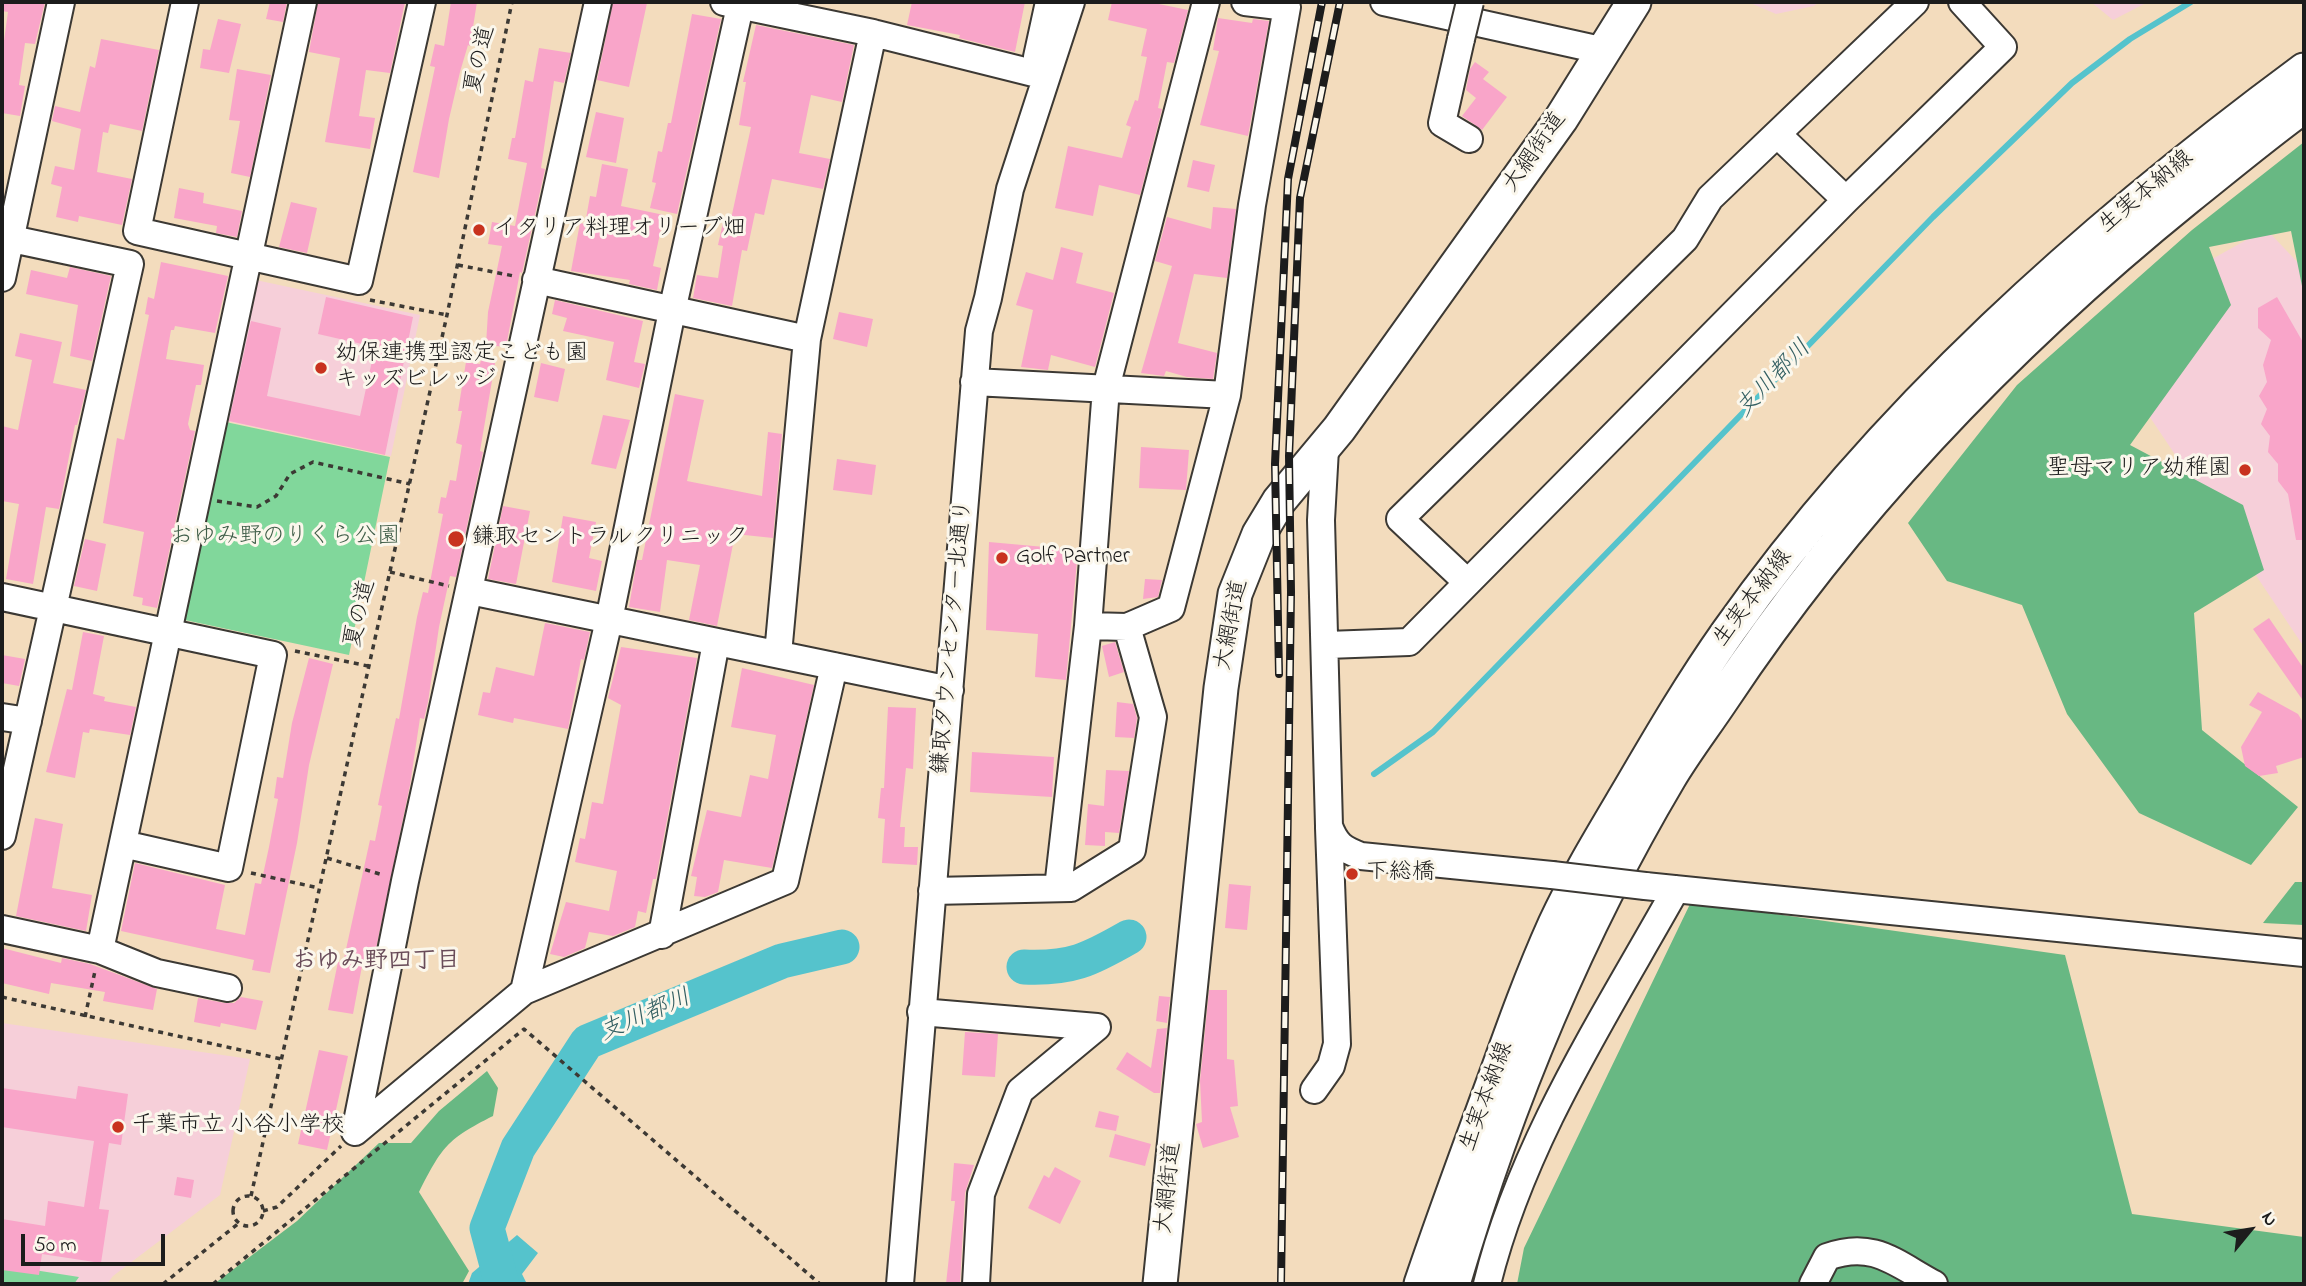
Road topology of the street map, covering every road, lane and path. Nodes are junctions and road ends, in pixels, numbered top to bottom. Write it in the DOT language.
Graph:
graph roads {
  1 [pos="61,2"];
  2 [pos="185,2"];
  3 [pos="303,2"];
  4 [pos="422,2"];
  5 [pos="512,2"];
  6 [pos="598,2"];
  7 [pos="1049,2"];
  8 [pos="1071,2"];
  9 [pos="1206,2"];
  10 [pos="1245,2"];
  11 [pos="1384,2"];
  12 [pos="1470,2"];
  13 [pos="1634,2"];
  14 [pos="1915,2"];
  15 [pos="1962,2"];
  16 [pos="735,3"];
  17 [pos="873,33"];
  18 [pos="1605,51"];
  19 [pos="2304,70"];
  20 [pos="1033,73"];
  21 [pos="2304,106"];
  22 [pos="1777,134"];
  23 [pos="1469,139"];
  24 [pos="1846,200"];
  25 [pos="6,238"];
  26 [pos="246,258"];
  27 [pos="458,265"];
  28 [pos="2,278"];
  29 [pos="536,280"];
  30 [pos="672,311"];
  31 [pos="978,331"];
  32 [pos="807,339"];
  33 [pos="974,382"];
  34 [pos="1106,388"];
  35 [pos="1227,395"];
  36 [pos="1325,449"];
  37 [pos="410,484"];
  38 [pos="195,497"];
  39 [pos="390,572"];
  40 [pos="1467,582"];
  41 [pos="470,592"];
  42 [pos="2,597"];
  43 [pos="52,610"];
  44 [pos="609,620"];
  45 [pos="1088,626"];
  46 [pos="1127,627"];
  47 [pos="166,631"];
  48 [pos="716,642"];
  49 [pos="1327,645"];
  50 [pos="273,654"];
  51 [pos="778,654"];
  52 [pos="369,666"];
  53 [pos="834,666"];
  54 [pos="950,690"];
  55 [pos="15,719"];
  56 [pos="1329,826"];
  57 [pos="2,836"];
  58 [pos="123,844"];
  59 [pos="327,858"];
  60 [pos="229,868"];
  61 [pos="405,881"];
  62 [pos="319,888"];
  63 [pos="1058,888"];
  64 [pos="1676,889"];
  65 [pos="932,891"];
  66 [pos="2,929"];
  67 [pos="662,935"];
  68 [pos="100,950"];
  69 [pos="2304,953"];
  70 [pos="228,988"];
  71 [pos="524,991"];
  72 [pos="2,997"];
  73 [pos="921,1012"];
  74 [pos="85,1017"];
  75 [pos="281,1059"];
  76 [pos="1314,1090"];
  77 [pos="355,1132"];
  78 [pos="251,1196"];
  79 [pos="263,1211"];
  80 [pos="239,1223"];
  81 [pos="163,1284"];
  82 [pos="213,1284"];
  83 [pos="820,1284"];
  84 [pos="900,1284"];
  85 [pos="976,1284"];
  86 [pos="1160,1284"];
  87 [pos="1421,1284"];
  88 [pos="1453,1284"];
  89 [pos="1487,1284"];
  90 [pos="1813,1284"];
  91 [pos="1934,1284"];
  1 -- 25 [label="street"];
  2 -- 26 [label="street"];
  3 -- 26 [label="street"];
  4 -- 26 [label="street"];
  5 -- 27 [label="path, 夏の道"];
  6 -- 29 [label="street"];
  7 -- 20 [label="street"];
  8 -- 31 [label="street, 鎌取タウンセンター北通り"];
  9 -- 34 [label="street"];
  10 -- 35 [label="street"];
  11 -- 18 [label="street"];
  12 -- 23 [label="street, bridge"];
  13 -- 18 [label="main road, 大網街道"];
  14 -- 22 [label="street"];
  15 -- 24 [label="street"];
  16 -- 17 [label="street"];
  16 -- 30 [label="street"];
  17 -- 20 [label="street"];
  17 -- 32 [label="street"];
  18 -- 36 [label="main road, 大網街道"];
  19 -- 87 [label="main road, 生実本納線"];
  20 -- 31 [label="street"];
  21 -- 88 [label="main road, 生実本納線"];
  22 -- 24 [label="street"];
  22 -- 40 [label="street"];
  24 -- 40 [label="street"];
  25 -- 28 [label="street"];
  25 -- 43 [label="street"];
  26 -- 38 [label="street"];
  27 -- 29 [label="path"];
  27 -- 37 [label="path, 夏の道"];
  29 -- 30 [label="street"];
  29 -- 41 [label="street"];
  30 -- 32 [label="street"];
  30 -- 44 [label="street"];
  31 -- 33 [label="street, 鎌取タウンセンター北通り"];
  32 -- 51 [label="street"];
  33 -- 34 [label="street"];
  33 -- 54 [label="street, 鎌取タウンセンター北通り"];
  34 -- 35 [label="street"];
  34 -- 45 [label="street"];
  35 -- 46 [label="street"];
  36 -- 49 [label="street"];
  36 -- 86 [label="main road, 大網街道"];
  37 -- 38 [label="path"];
  37 -- 39 [label="path, 夏の道"];
  38 -- 47 [label="street"];
  39 -- 41 [label="path"];
  39 -- 52 [label="path, 夏の道"];
  40 -- 49 [label="street"];
  41 -- 44 [label="street"];
  41 -- 61 [label="street"];
  42 -- 43 [label="street"];
  43 -- 47 [label="street"];
  43 -- 55 [label="street"];
  44 -- 48 [label="street"];
  44 -- 71 [label="street"];
  45 -- 46 [label="street"];
  45 -- 63 [label="street"];
  46 -- 63 [label="street"];
  47 -- 50 [label="street"];
  47 -- 58 [label="street"];
  48 -- 51 [label="street"];
  48 -- 67 [label="street"];
  49 -- 56 [label="street"];
  50 -- 52 [label="path"];
  50 -- 60 [label="street"];
  51 -- 53 [label="street"];
  52 -- 59 [label="path, 夏の道"];
  53 -- 54 [label="street"];
  53 -- 67 [label="street"];
  54 -- 65 [label="street, 鎌取タウンセンター北通り"];
  55 -- 57 [label="street"];
  56 -- 64 [label="street, bridge"];
  56 -- 76 [label="street"];
  58 -- 60 [label="street"];
  58 -- 68 [label="street"];
  59 -- 61 [label="path"];
  59 -- 62 [label="path, 夏の道"];
  60 -- 62 [label="path"];
  61 -- 77 [label="street"];
  62 -- 75 [label="path, 夏の道"];
  63 -- 65 [label="street"];
  64 -- 69 [label="street"];
  64 -- 89 [label="street"];
  65 -- 73 [label="street, 鎌取タウンセンター北通り"];
  66 -- 68 [label="street"];
  67 -- 71 [label="street"];
  68 -- 70 [label="street"];
  68 -- 74 [label="path"];
  71 -- 77 [label="street"];
  72 -- 74 [label="path"];
  73 -- 84 [label="street, 鎌取タウンセンター北通り"];
  73 -- 85 [label="street"];
  74 -- 75 [label="path"];
  75 -- 78 [label="path, 夏の道"];
  77 -- 79 [label="path"];
  78 -- 79 [label="path"];
  78 -- 80 [label="path"];
  79 -- 80 [label="path"];
  80 -- 81 [label="path"];
  82 -- 83 [label="path"];
  90 -- 91 [label="street"];
}
